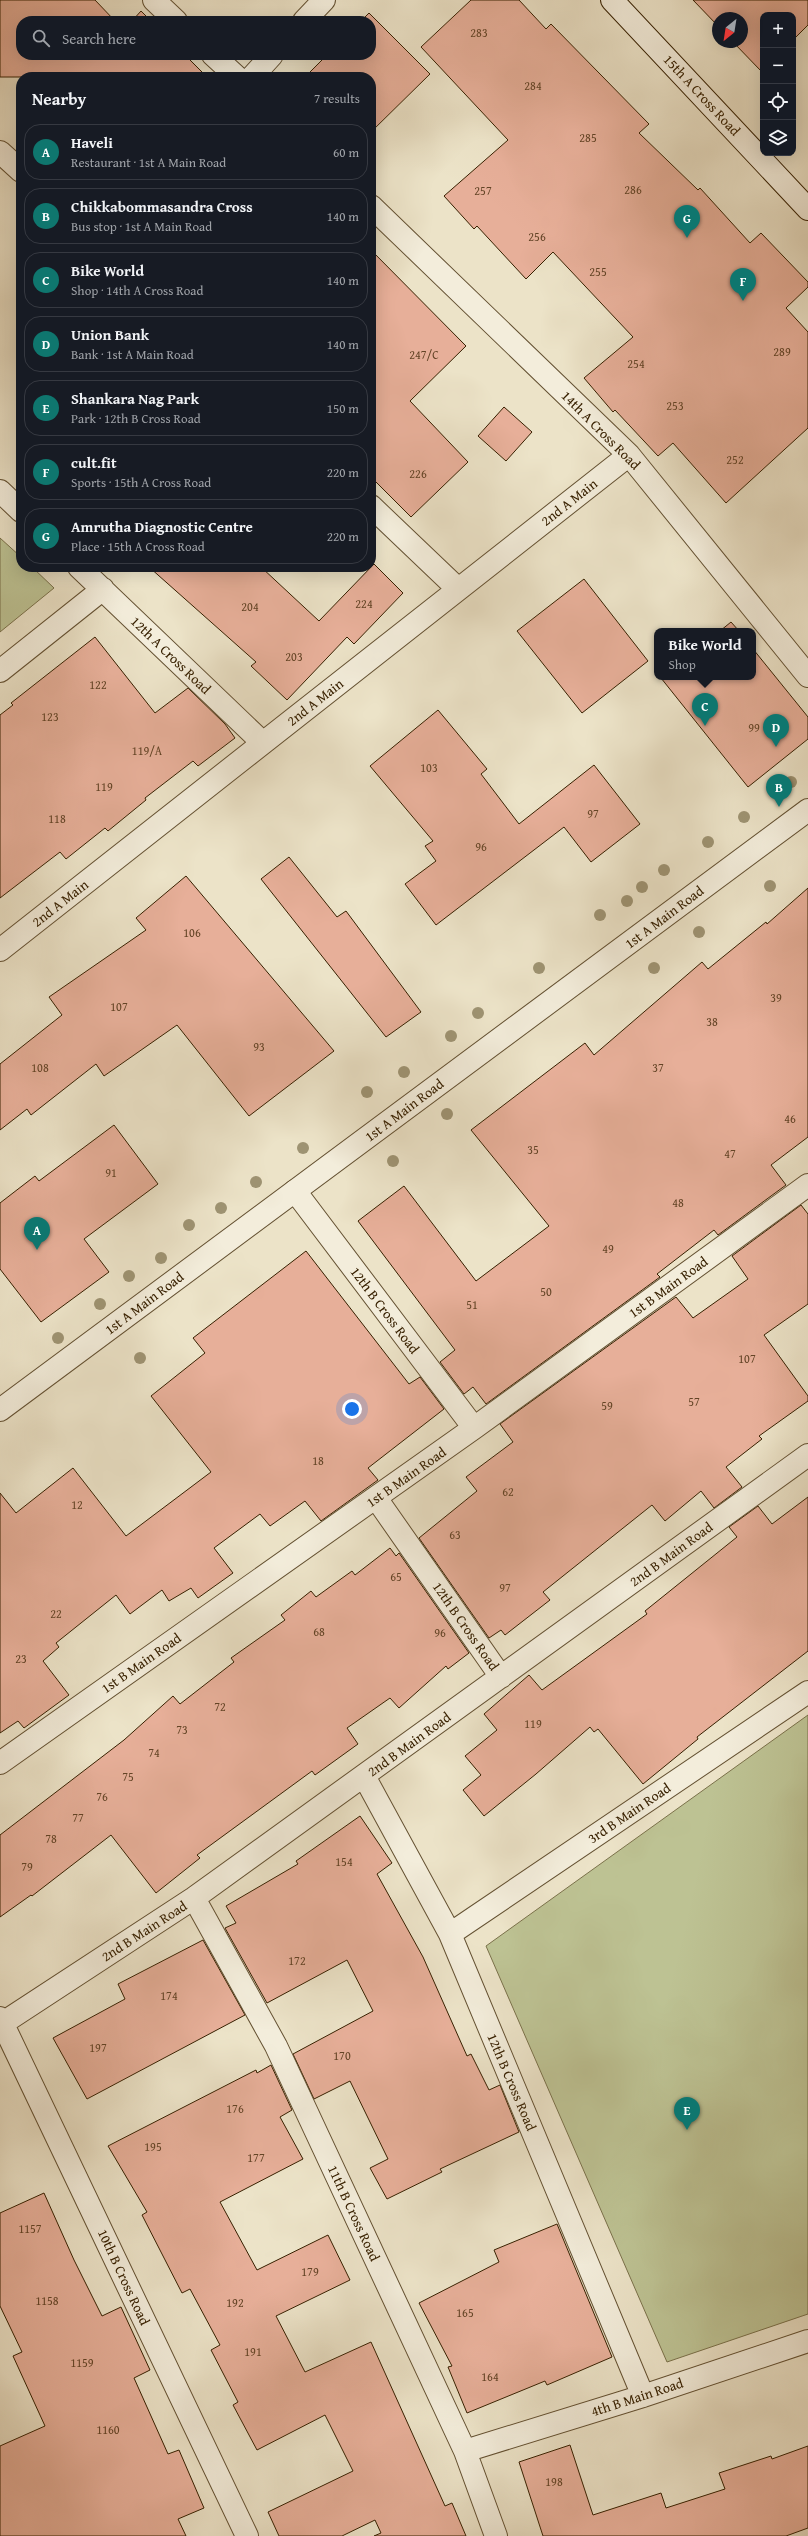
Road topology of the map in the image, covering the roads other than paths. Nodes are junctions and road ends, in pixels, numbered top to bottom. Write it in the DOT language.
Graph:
graph roads {
  1 [pos="154,0"];
  2 [pos="324,0"];
  3 [pos="612,0"];
  4 [pos="171,16"];
  5 [pos="309,16"];
  6 [pos="218,60"];
  7 [pos="267,60"];
  8 [pos="232,72"];
  9 [pos="257,72"];
  10 [pos="0,152"];
  11 [pos="16,167"];
  12 [pos="808,209"];
  13 [pos="376,211"];
  14 [pos="629,455"];
  15 [pos="0,491"];
  16 [pos="16,506"];
  17 [pos="376,511"];
  18 [pos="84,572"];
  19 [pos="458,589"];
  20 [pos="103,590"];
  21 [pos="0,671"];
  22 [pos="808,676"];
  23 [pos="263,743"];
  24 [pos="808,810"];
  25 [pos="0,950"];
  26 [pos="808,1185"];
  27 [pos="295,1191"];
  28 [pos="0,1410"];
  29 [pos="474,1428"];
  30 [pos="808,1455"];
  31 [pos="376,1498"];
  32 [pos="501,1677"];
  33 [pos="808,1692"];
  34 [pos="0,1763"];
  35 [pos="364,1776"];
  36 [pos="194,1898"];
  37 [pos="450,1934"];
  38 [pos="1,2021"];
  39 [pos="808,2341"];
  40 [pos="643,2396"];
  41 [pos="465,2451"];
  42 [pos="247,2536"];
  43 [pos="496,2536"];
  1 -- 4 [label="street"];
  2 -- 5 [label="street"];
  3 -- 12 [label="street, 15th A Cross Road"];
  6 -- 8 [label="street"];
  7 -- 9 [label="street"];
  10 -- 11 [label="street"];
  13 -- 14 [label="street, 14th A Cross Road"];
  14 -- 19 [label="street, 2nd A Main"];
  14 -- 22 [label="street, 14th A Cross Road"];
  15 -- 16 [label="street"];
  17 -- 19 [label="street"];
  18 -- 20 [label="street, 12th A Cross Road"];
  19 -- 23 [label="street, 2nd A Main"];
  20 -- 21 [label="street"];
  20 -- 23 [label="street, 12th A Cross Road"];
  23 -- 25 [label="street, 2nd A Main"];
  24 -- 27 [label="street, 1st A Main Road"];
  26 -- 29 [label="street, 1st B Main Road"];
  27 -- 28 [label="street, 1st A Main Road"];
  27 -- 29 [label="street, 12th B Cross Road"];
  29 -- 31 [label="street, 1st B Main Road"];
  30 -- 32 [label="street, 2nd B Main Road"];
  31 -- 32 [label="street, 12th B Cross Road"];
  31 -- 34 [label="street, 1st B Main Road"];
  32 -- 35 [label="street, 2nd B Main Road"];
  33 -- 37 [label="street, 3rd B Main Road"];
  35 -- 36 [label="street, 2nd B Main Road"];
  35 -- 37 [label="street, 12th B Cross Road"];
  36 -- 38 [label="street, 2nd B Main Road"];
  36 -- 41 [label="street, 11th B Cross Road"];
  37 -- 40 [label="street, 12th B Cross Road"];
  38 -- 42 [label="street, 10th B Cross Road"];
  39 -- 40 [label="street, 4th B Main Road"];
  40 -- 41 [label="street, 4th B Main Road"];
  41 -- 43 [label="street, 11th B Cross Road"];
}
